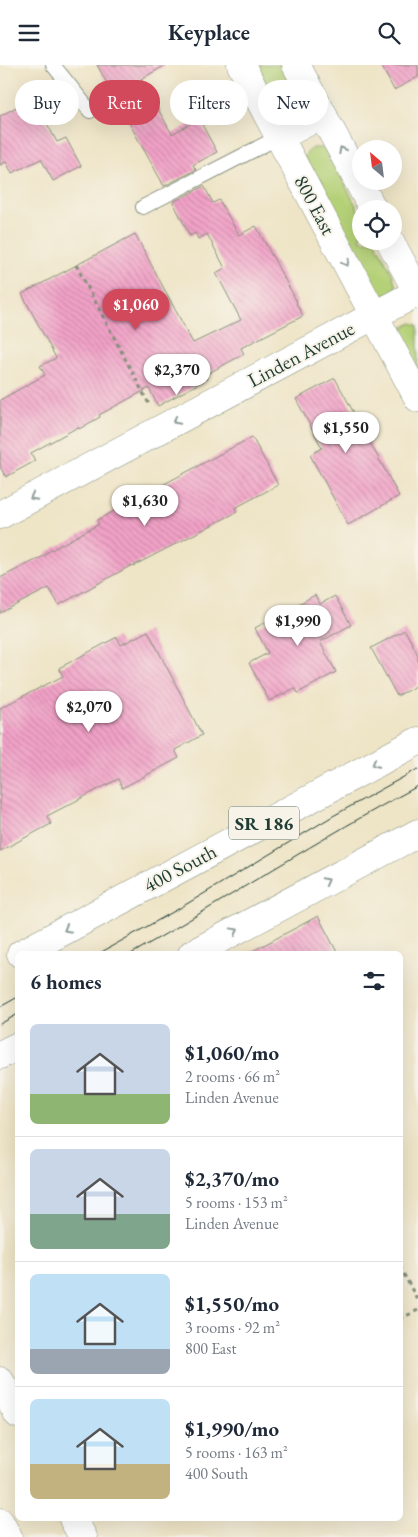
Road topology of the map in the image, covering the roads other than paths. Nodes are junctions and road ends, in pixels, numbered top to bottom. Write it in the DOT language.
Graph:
graph roads {
  1 [pos="53,65"];
  2 [pos="241,65"];
  3 [pos="299,66"];
  4 [pos="306,80"];
  5 [pos="89,110"];
  6 [pos="328,124"];
  7 [pos="302,125"];
  8 [pos="279,137"];
  9 [pos="368,200"];
  10 [pos="143,207"];
  11 [pos="395,250"];
  12 [pos="418,293"];
  13 [pos="374,316"];
  14 [pos="418,398"];
  15 [pos="0,515"];
  16 [pos="418,741"];
  17 [pos="418,833"];
  18 [pos="27,951"];
  19 [pos="201,951"];
  20 [pos="15,958"];
  21 [pos="0,965"];
  22 [pos="15,1048"];
  23 [pos="0,1055"];
  24 [pos="0,1381"];
  25 [pos="15,1408"];
  26 [pos="74,1521"];
  27 [pos="0,1522"];
  28 [pos="8,1537"];
  29 [pos="82,1537"];
  1 -- 5 [label="lane"];
  2 -- 8 [label="street, 800 East"];
  3 -- 4 [label="street"];
  9 -- 6 [label="street, one-way"];
  7 -- 8 [label="street"];
  8 -- 10 [label="lane"];
  8 -- 13 [label="street, 800 East, one-way"];
  11 -- 12 [label="street"];
  12 -- 13 [label="street, Linden Avenue"];
  13 -- 14 [label="street, 800 East"];
  13 -- 15 [label="street, Linden Avenue, one-way"];
  16 -- 18 [label="street, 400 South / SR 186, one-way"];
  19 -- 17 [label="street, one-way"];
  20 -- 21 [label="street"];
  22 -- 23 [label="street"];
  24 -- 25 [label="street"];
  26 -- 29 [label="street"];
  27 -- 28 [label="street"];
}
